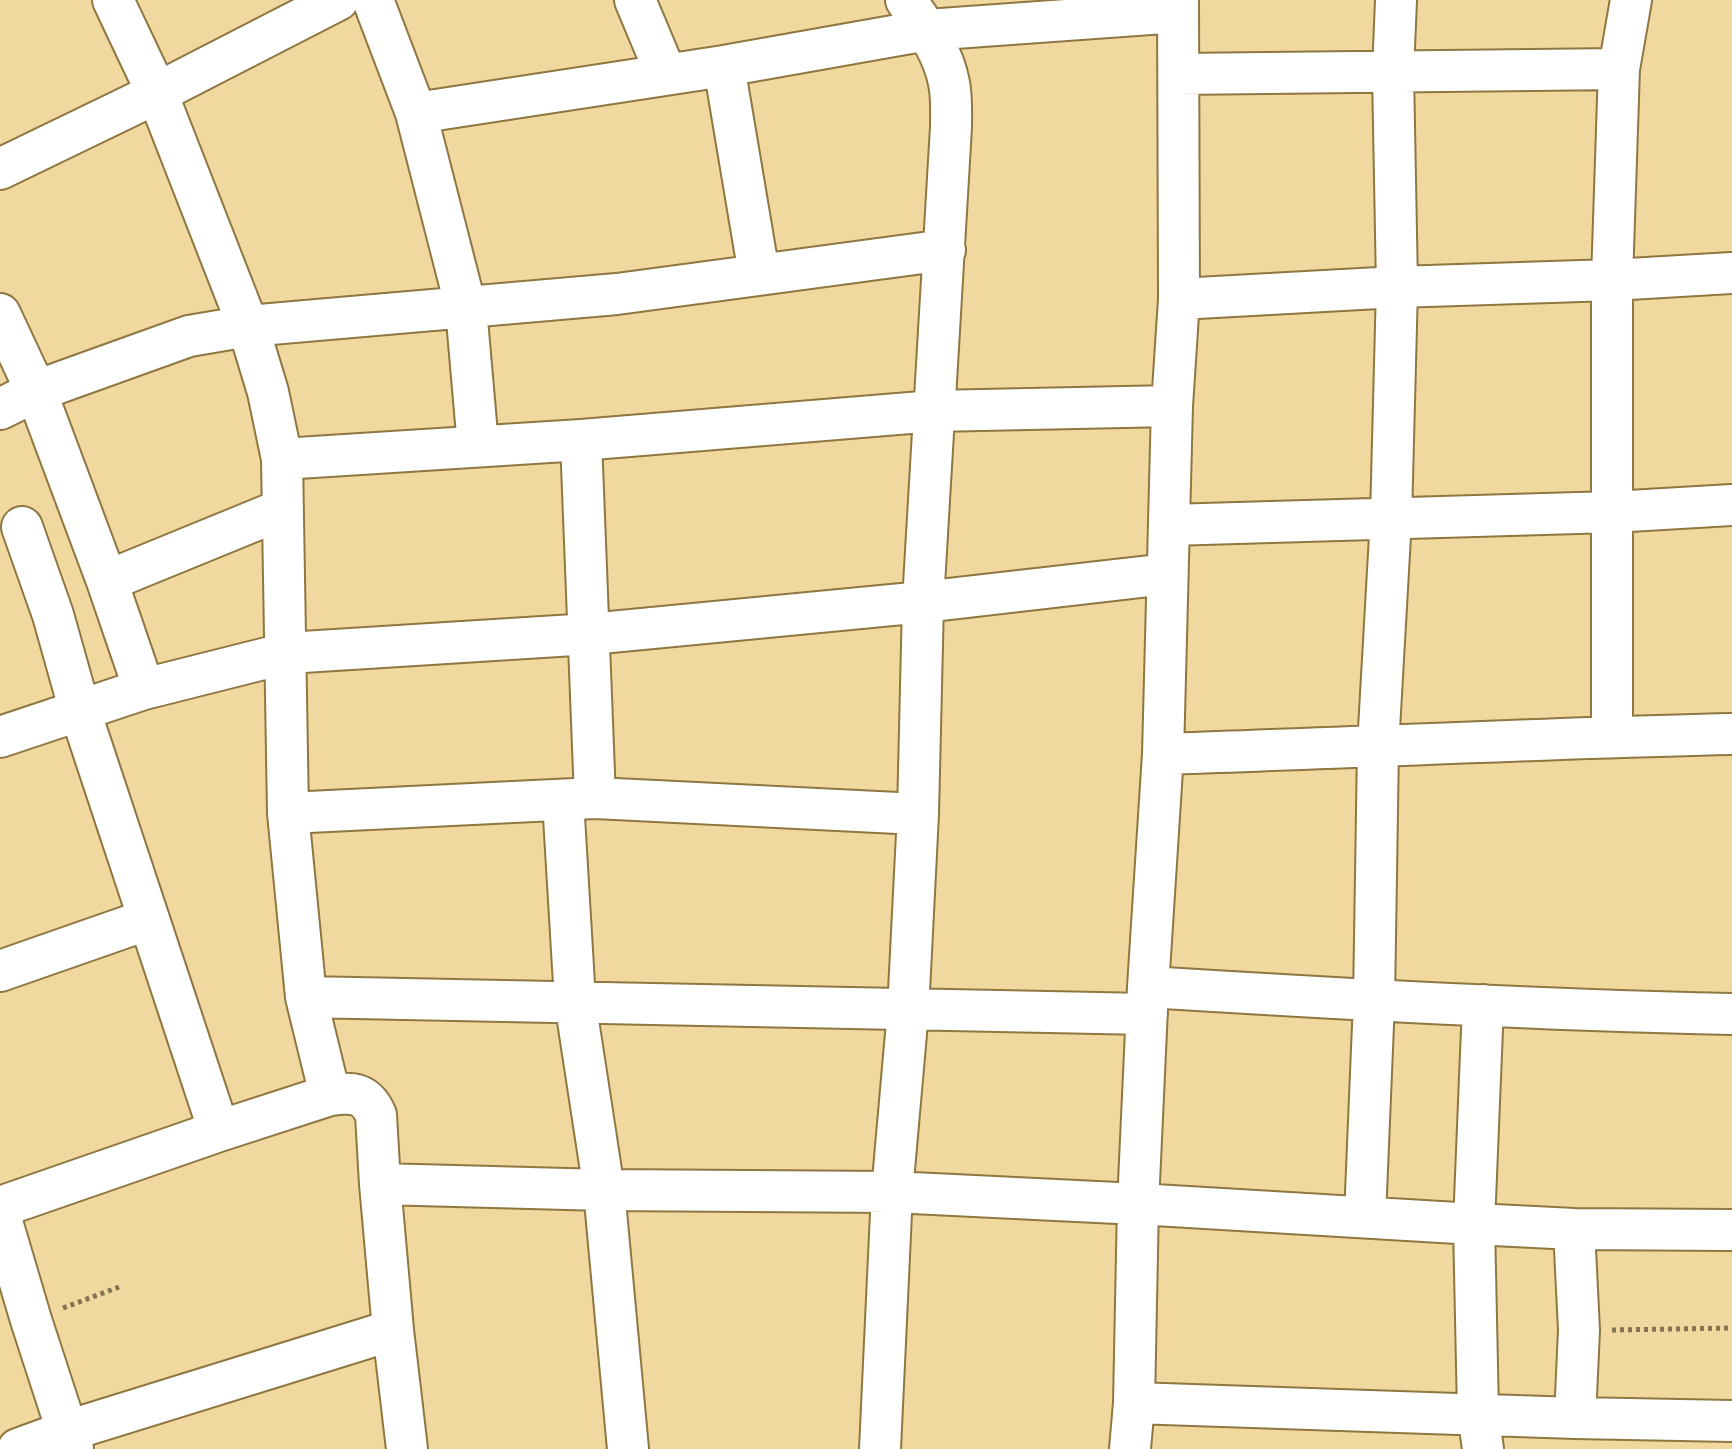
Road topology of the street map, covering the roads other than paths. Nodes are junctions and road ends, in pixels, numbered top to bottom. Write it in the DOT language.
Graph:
graph roads {
  1 [pos="113,0"];
  2 [pos="338,0"];
  3 [pos="373,0"];
  4 [pos="635,0"];
  5 [pos="1396,0"];
  6 [pos="1631,0"];
  7 [pos="1178,6"];
  8 [pos="916,15"];
  9 [pos="724,66"];
  10 [pos="1619,69"];
  11 [pos="1393,72"];
  12 [pos="666,74"];
  13 [pos="1179,74"];
  14 [pos="157,93"];
  15 [pos="416,113"];
  16 [pos="0,169"];
  17 [pos="945,250"];
  18 [pos="1732,273"];
  19 [pos="759,274"];
  20 [pos="1612,280"];
  21 [pos="1397,287"];
  22 [pos="1179,299"];
  23 [pos="466,308"];
  24 [pos="0,314"];
  25 [pos="248,326"];
  26 [pos="36,391"];
  27 [pos="1172,406"];
  28 [pos="0,409"];
  29 [pos="934,411"];
  30 [pos="581,440"];
  31 [pos="478,446"];
  32 [pos="282,459"];
  33 [pos="1732,505"];
  34 [pos="283,509"];
  35 [pos="1612,512"];
  36 [pos="1391,518"];
  37 [pos="1169,525"];
  38 [pos="22,527"];
  39 [pos="1167,574"];
  40 [pos="107,581"];
  41 [pos="923,602"];
  42 [pos="590,634"];
  43 [pos="287,653"];
  44 [pos="144,689"];
  45 [pos="80,711"];
  46 [pos="1732,734"];
  47 [pos="1612,736"];
  48 [pos="0,737"];
  49 [pos="1378,747"];
  50 [pos="1163,754"];
  51 [pos="579,799"];
  52 [pos="288,813"];
  53 [pos="918,814"];
  54 [pos="149,919"];
  55 [pos="0,971"];
  56 [pos="306,997"];
  57 [pos="575,1001"];
  58 [pos="1147,1001"];
  59 [pos="1374,1001"];
  60 [pos="1483,1005"];
  61 [pos="908,1011"];
  62 [pos="1732,1014"];
  63 [pos="330,1095"];
  64 [pos="219,1131"];
  65 [pos="380,1184"];
  66 [pos="604,1190"];
  67 [pos="892,1192"];
  68 [pos="1138,1204"];
  69 [pos="0,1207"];
  70 [pos="0,1215"];
  71 [pos="1365,1217"];
  72 [pos="1474,1224"];
  73 [pos="1574,1229"];
  74 [pos="1732,1230"];
  75 [pos="393,1330"];
  76 [pos="1134,1403"];
  77 [pos="1575,1418"];
  78 [pos="1732,1421"];
  79 [pos="1481,1431"];
  80 [pos="70,1440"];
  81 [pos="18,1449"];
  82 [pos="407,1449"];
  83 [pos="628,1449"];
  84 [pos="880,1449"];
  85 [pos="1130,1449"];
  1 -- 14 [label="street"];
  2 -- 14 [label="street"];
  3 -- 15 [label="street"];
  4 -- 12 [label="street"];
  5 -- 11 [label="street"];
  6 -- 10 [label="street"];
  7 -- 8 [label="street"];
  7 -- 13 [label="street"];
  8 -- 9 [label="street"];
  8 -- 17 [label="street"];
  9 -- 12 [label="street"];
  9 -- 19 [label="street"];
  10 -- 11 [label="street"];
  10 -- 20 [label="street"];
  11 -- 13 [label="street"];
  11 -- 21 [label="street"];
  12 -- 15 [label="street"];
  13 -- 22 [label="street"];
  14 -- 16 [label="street"];
  14 -- 25 [label="street"];
  15 -- 23 [label="street"];
  17 -- 19 [label="street"];
  17 -- 29 [label="street"];
  18 -- 20 [label="street"];
  19 -- 23 [label="street"];
  20 -- 21 [label="street"];
  20 -- 35 [label="street"];
  21 -- 22 [label="street"];
  21 -- 36 [label="street"];
  22 -- 27 [label="street"];
  23 -- 25 [label="street"];
  23 -- 31 [label="street"];
  24 -- 26 [label="street"];
  25 -- 26 [label="street"];
  25 -- 32 [label="street"];
  26 -- 28 [label="street"];
  26 -- 40 [label="street"];
  27 -- 29 [label="street"];
  27 -- 37 [label="street"];
  29 -- 30 [label="street"];
  29 -- 41 [label="street"];
  30 -- 31 [label="street"];
  30 -- 42 [label="street"];
  31 -- 32 [label="street"];
  32 -- 34 [label="street"];
  33 -- 35 [label="street"];
  34 -- 40 [label="street"];
  34 -- 43 [label="street"];
  35 -- 36 [label="street"];
  35 -- 47 [label="street"];
  36 -- 37 [label="street"];
  36 -- 49 [label="street"];
  37 -- 39 [label="street"];
  38 -- 45 [label="street"];
  39 -- 41 [label="street"];
  39 -- 50 [label="street"];
  40 -- 44 [label="street"];
  41 -- 42 [label="street"];
  41 -- 53 [label="street"];
  42 -- 43 [label="street"];
  42 -- 51 [label="street"];
  43 -- 44 [label="street"];
  43 -- 52 [label="street"];
  44 -- 45 [label="street"];
  45 -- 48 [label="street"];
  45 -- 54 [label="street"];
  46 -- 47 [label="street"];
  47 -- 49 [label="street"];
  49 -- 50 [label="street"];
  49 -- 59 [label="street"];
  50 -- 58 [label="street"];
  51 -- 52 [label="street"];
  51 -- 53 [label="street"];
  51 -- 57 [label="street"];
  52 -- 56 [label="street"];
  53 -- 61 [label="street"];
  54 -- 55 [label="street"];
  54 -- 64 [label="street"];
  56 -- 57 [label="street"];
  56 -- 63 [label="street"];
  57 -- 61 [label="street"];
  57 -- 66 [label="street"];
  58 -- 59 [label="street"];
  58 -- 61 [label="street"];
  58 -- 68 [label="street"];
  59 -- 60 [label="street"];
  59 -- 71 [label="street"];
  60 -- 62 [label="street"];
  60 -- 72 [label="street"];
  61 -- 67 [label="street"];
  63 -- 64 [label="street"];
  63 -- 65 [label="street"];
  64 -- 69 [label="street"];
  65 -- 66 [label="street"];
  65 -- 75 [label="street"];
  66 -- 67 [label="street"];
  66 -- 83 [label="street"];
  67 -- 68 [label="street"];
  67 -- 84 [label="street"];
  68 -- 71 [label="street"];
  68 -- 76 [label="street"];
  70 -- 80 [label="street"];
  71 -- 72 [label="street"];
  72 -- 73 [label="street"];
  72 -- 79 [label="street"];
  73 -- 74 [label="street"];
  73 -- 77 [label="street"];
  75 -- 80 [label="street"];
  75 -- 82 [label="street"];
  76 -- 79 [label="street"];
  76 -- 85 [label="street"];
  77 -- 78 [label="street"];
  77 -- 79 [label="street"];
  80 -- 81 [label="street"];
}
